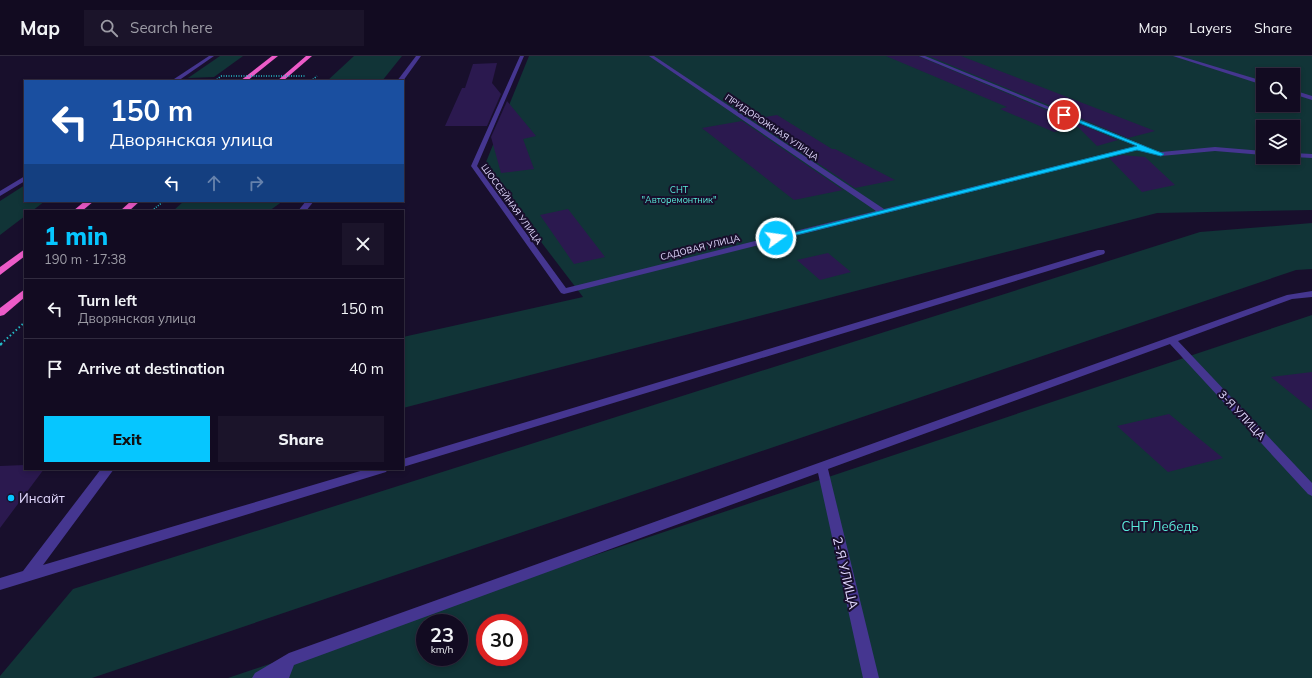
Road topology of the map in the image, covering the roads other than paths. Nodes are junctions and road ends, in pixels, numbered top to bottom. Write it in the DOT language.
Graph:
graph roads {
  1 [pos="212,56"];
  2 [pos="275,56"];
  3 [pos="309,56"];
  4 [pos="419,56"];
  5 [pos="522,56"];
  6 [pos="651,56"];
  7 [pos="921,56"];
  8 [pos="1175,56"];
  9 [pos="176,80"];
  10 [pos="244,80"];
  11 [pos="281,80"];
  12 [pos="401,80"];
  13 [pos="1256,81"];
  14 [pos="1300,94"];
  15 [pos="1312,98"];
  16 [pos="1256,153"];
  17 [pos="1161,154"];
  18 [pos="1300,155"];
  19 [pos="1312,156"];
  20 [pos="24,179"];
  21 [pos="0,194"];
  22 [pos="89,202"];
  23 [pos="135,202"];
  24 [pos="309,202"];
  25 [pos="79,210"];
  26 [pos="125,210"];
  27 [pos="303,210"];
  28 [pos="883,212"];
  29 [pos="1101,252"];
  30 [pos="24,253"];
  31 [pos="0,272"];
  32 [pos="564,291"];
  33 [pos="24,293"];
  34 [pos="1312,294"];
  35 [pos="0,313"];
  36 [pos="1172,340"];
  37 [pos="404,463"];
  38 [pos="822,467"];
  39 [pos="107,470"];
  40 [pos="379,470"];
  41 [pos="1312,491"];
  42 [pos="27,576"];
  43 [pos="0,584"];
  44 [pos="289,660"];
  45 [pos="260,678"];
  46 [pos="282,678"];
  47 [pos="871,678"];
  1 -- 9 [label="street"];
  2 -- 10 [label="highway"];
  3 -- 11 [label="highway"];
  4 -- 12 [label="street"];
  5 -- 32 [label="street, ШОССЕЙНАЯ УЛИЦА"];
  6 -- 28 [label="street, ПРИДОРОЖНАЯ УЛИЦА"];
  7 -- 17 [label="street"];
  8 -- 13 [label="street"];
  14 -- 15 [label="street"];
  16 -- 17 [label="street, САДОВАЯ УЛИЦА"];
  17 -- 28 [label="street, САДОВАЯ УЛИЦА"];
  18 -- 19 [label="street"];
  20 -- 21 [label="street"];
  22 -- 25 [label="highway"];
  23 -- 26 [label="highway"];
  24 -- 27 [label="street"];
  28 -- 32 [label="street, САДОВАЯ УЛИЦА"];
  29 -- 37 [label="street"];
  30 -- 31 [label="highway"];
  33 -- 35 [label="highway"];
  34 -- 36 [label="street"];
  36 -- 38 [label="street"];
  36 -- 41 [label="street, 3-Я УЛИЦА"];
  38 -- 44 [label="street"];
  38 -- 47 [label="street, 2-Я УЛИЦА"];
  39 -- 42 [label="street"];
  40 -- 42 [label="street"];
  42 -- 43 [label="street"];
  44 -- 45 [label="street"];
  44 -- 46 [label="street"];
}
